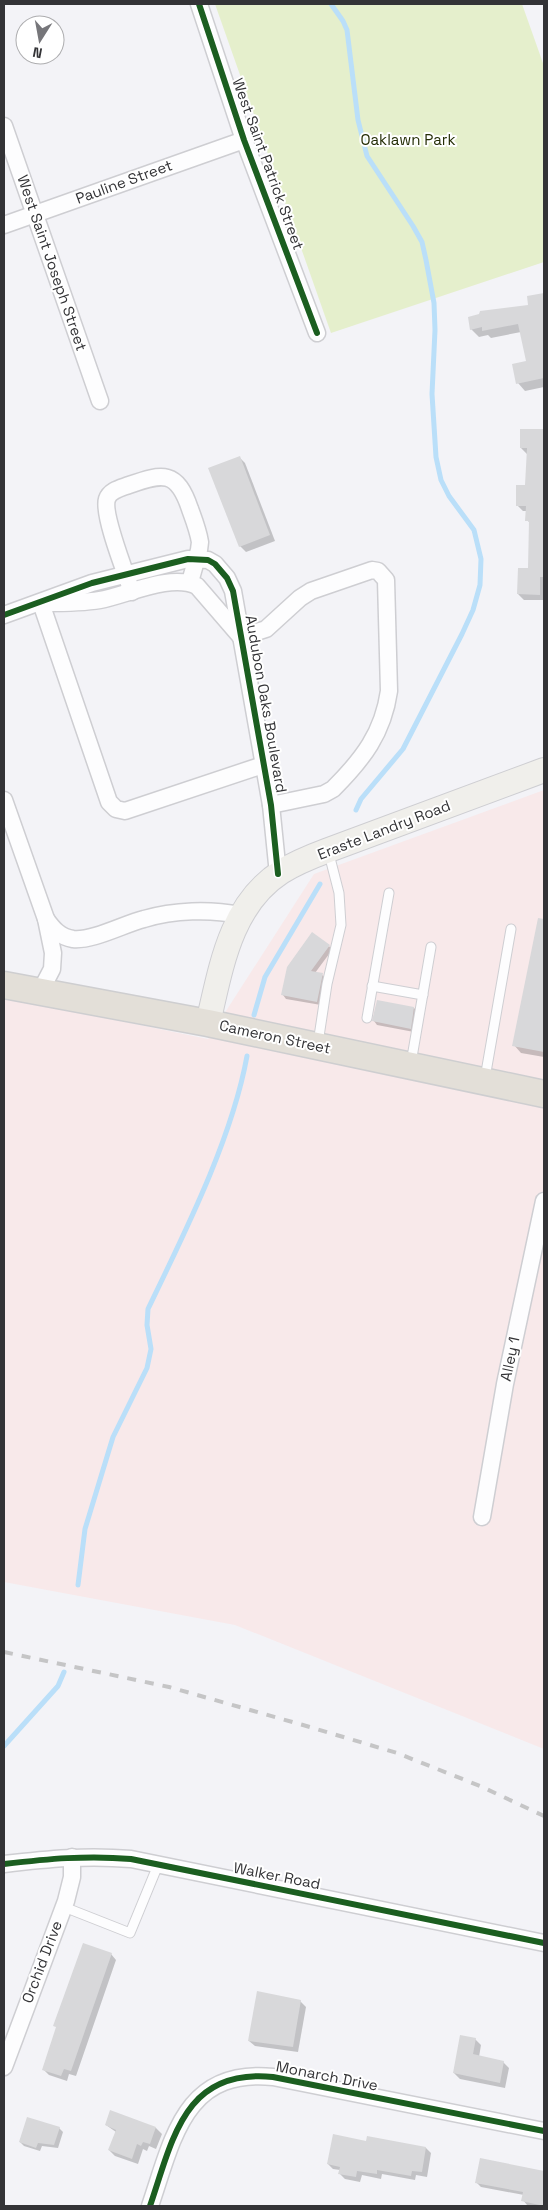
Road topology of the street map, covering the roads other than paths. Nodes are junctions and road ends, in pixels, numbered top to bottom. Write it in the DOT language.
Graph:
graph roads {
  1 [pos="199,4"];
  2 [pos="4,126"];
  3 [pos="244,140"];
  4 [pos="35,214"];
  5 [pos="4,225"];
  6 [pos="317,332"];
  7 [pos="100,401"];
  8 [pos="197,558"];
  9 [pos="126,574"];
  10 [pos="190,582"];
  11 [pos="132,592"];
  12 [pos="41,603"];
  13 [pos="4,614"];
  14 [pos="241,637"];
  15 [pos="263,765"];
  16 [pos="544,770"];
  17 [pos="4,800"];
  18 [pos="271,805"];
  19 [pos="328,850"];
  20 [pos="278,874"];
  21 [pos="389,892"];
  22 [pos="240,915"];
  23 [pos="46,919"];
  24 [pos="511,929"];
  25 [pos="431,947"];
  26 [pos="4,985"];
  27 [pos="372,986"];
  28 [pos="40,992"];
  29 [pos="423,995"];
  30 [pos="367,1018"];
  31 [pos="208,1023"];
  32 [pos="317,1046"];
  33 [pos="411,1066"];
  34 [pos="484,1081"];
  35 [pos="544,1094"];
  36 [pos="544,1201"];
  37 [pos="482,1517"];
  38 [pos="72,1857"];
  39 [pos="4,1864"];
  40 [pos="158,1865"];
  41 [pos="64,1907"];
  42 [pos="544,1943"];
  43 [pos="4,2066"];
  44 [pos="544,2130"];
  45 [pos="150,2206"];
  1 -- 3 [label="street, West Saint Patrick Street"];
  2 -- 4 [label="street, West Saint Joseph Street"];
  3 -- 4 [label="street, Pauline Street"];
  3 -- 6 [label="street, West Saint Patrick Street"];
  4 -- 5 [label="street, Pauline Street"];
  4 -- 7 [label="street, West Saint Joseph Street"];
  8 -- 9 [label="street"];
  8 -- 9 [label="street"];
  8 -- 10 [label="street"];
  8 -- 14 [label="street, Audubon Oaks Boulevard"];
  9 -- 11 [label="street"];
  9 -- 12 [label="street"];
  10 -- 11 [label="street"];
  10 -- 14 [label="street, Audubon Oaks Boulevard"];
  11 -- 12 [label="street"];
  12 -- 13 [label="street"];
  12 -- 15 [label="street, Audubon Oaks Boulevard"];
  14 -- 15 [label="street, Audubon Oaks Boulevard"];
  14 -- 18 [label="street"];
  15 -- 18 [label="street, Audubon Oaks Boulevard"];
  16 -- 19 [label="street, Eraste Landry Road"];
  17 -- 23 [label="street"];
  18 -- 20 [label="street, Audubon Oaks Boulevard"];
  19 -- 20 [label="street, Eraste Landry Road"];
  19 -- 32 [label="lane"];
  20 -- 22 [label="street, Eraste Landry Road"];
  21 -- 27 [label="lane"];
  22 -- 23 [label="street"];
  22 -- 31 [label="street, Eraste Landry Road"];
  23 -- 28 [label="street"];
  24 -- 34 [label="lane"];
  25 -- 29 [label="lane"];
  26 -- 28 [label="main road, Cameron Street"];
  27 -- 29 [label="lane"];
  27 -- 30 [label="lane"];
  28 -- 31 [label="main road, Cameron Street"];
  29 -- 33 [label="lane"];
  31 -- 32 [label="main road, Cameron Street"];
  32 -- 33 [label="main road, Cameron Street"];
  33 -- 34 [label="main road, Cameron Street"];
  34 -- 35 [label="main road, Cameron Street"];
  36 -- 37 [label="street, Alley 1"];
  38 -- 39 [label="street, Walker Road"];
  38 -- 40 [label="street, Walker Road"];
  38 -- 41 [label="street, Orchid Drive"];
  40 -- 41 [label="lane"];
  40 -- 42 [label="street, Walker Road"];
  41 -- 43 [label="street, Orchid Drive"];
  44 -- 45 [label="street, Monarch Drive"];
}
